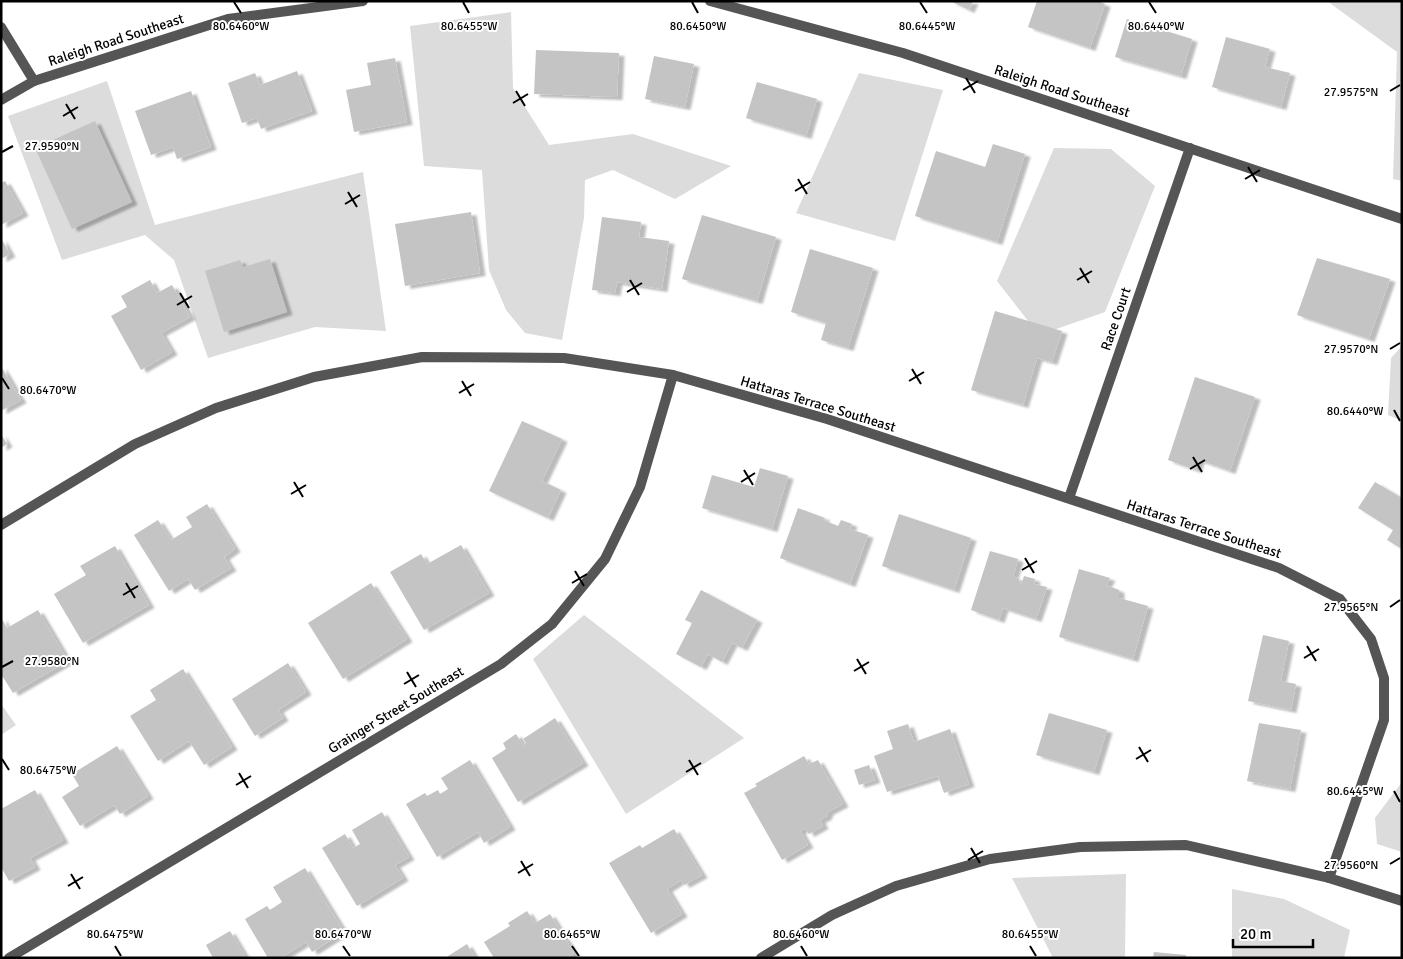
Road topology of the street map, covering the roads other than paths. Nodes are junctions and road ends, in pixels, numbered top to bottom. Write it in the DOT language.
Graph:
graph roads {
  1 [pos="363,1"];
  2 [pos="710,1"];
  3 [pos="1,26"];
  4 [pos="34,81"];
  5 [pos="1,100"];
  6 [pos="1190,148"];
  7 [pos="1402,220"];
  8 [pos="673,375"];
  9 [pos="1069,498"];
  10 [pos="1,525"];
  11 [pos="1329,878"];
  12 [pos="1402,901"];
  13 [pos="9,958"];
  14 [pos="761,958"];
  1 -- 4 [label="street, Raleigh Road Southeast"];
  2 -- 6 [label="street, Raleigh Road Southeast"];
  3 -- 4 [label="street"];
  4 -- 5 [label="street, Raleigh Road Southeast"];
  6 -- 7 [label="street, Raleigh Road Southeast"];
  6 -- 9 [label="street, Race Court"];
  8 -- 9 [label="street, Hattaras Terrace Southeast"];
  8 -- 10 [label="street, Hattaras Terrace Southeast"];
  8 -- 13 [label="street, Grainger Street Southeast"];
  9 -- 11 [label="street, Hattaras Terrace Southeast"];
  11 -- 12 [label="street"];
  11 -- 14 [label="street"];
}
